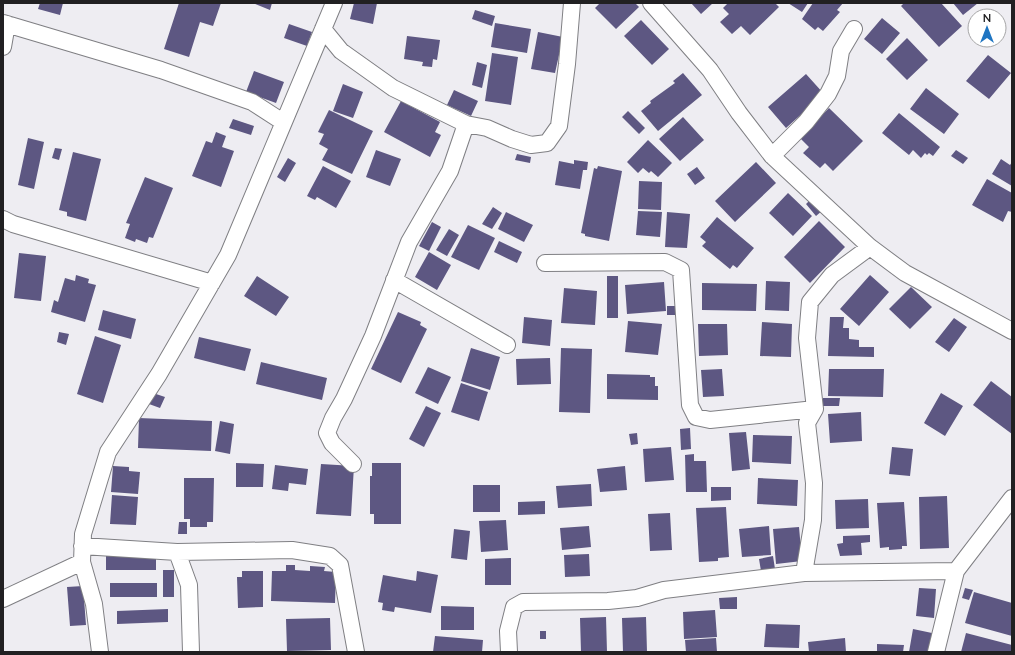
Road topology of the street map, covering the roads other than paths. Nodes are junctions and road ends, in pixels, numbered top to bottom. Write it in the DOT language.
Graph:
graph roads {
  1 [pos="334,3"];
  2 [pos="572,3"];
  3 [pos="651,3"];
  4 [pos="5,23"];
  5 [pos="323,29"];
  6 [pos="854,29"];
  7 [pos="3,47"];
  8 [pos="283,122"];
  9 [pos="466,124"];
  10 [pos="772,156"];
  11 [pos="3,219"];
  12 [pos="870,247"];
  13 [pos="545,262"];
  14 [pos="394,280"];
  15 [pos="212,283"];
  16 [pos="1012,331"];
  17 [pos="507,345"];
  18 [pos="815,409"];
  19 [pos="353,464"];
  20 [pos="1012,498"];
  21 [pos="82,546"];
  22 [pos="177,552"];
  23 [pos="82,562"];
  24 [pos="956,571"];
  25 [pos="804,573"];
  26 [pos="3,599"];
  27 [pos="100,652"];
  28 [pos="191,652"];
  29 [pos="356,652"];
  30 [pos="509,652"];
  31 [pos="936,652"];
  1 -- 5 [label="street"];
  2 -- 9 [label="street"];
  3 -- 10 [label="street"];
  4 -- 7 [label="street"];
  4 -- 8 [label="street"];
  5 -- 8 [label="street"];
  5 -- 9 [label="street"];
  6 -- 10 [label="street"];
  8 -- 15 [label="street"];
  9 -- 14 [label="street"];
  10 -- 12 [label="street"];
  11 -- 15 [label="street"];
  12 -- 16 [label="street"];
  12 -- 18 [label="street"];
  13 -- 18 [label="street"];
  14 -- 17 [label="street"];
  14 -- 19 [label="street"];
  15 -- 21 [label="street"];
  18 -- 25 [label="street"];
  20 -- 24 [label="street"];
  21 -- 22 [label="street"];
  21 -- 23 [label="street"];
  22 -- 28 [label="street"];
  22 -- 29 [label="street"];
  23 -- 26 [label="street"];
  23 -- 27 [label="street"];
  24 -- 25 [label="street"];
  24 -- 31 [label="street"];
  25 -- 30 [label="street"];
}
